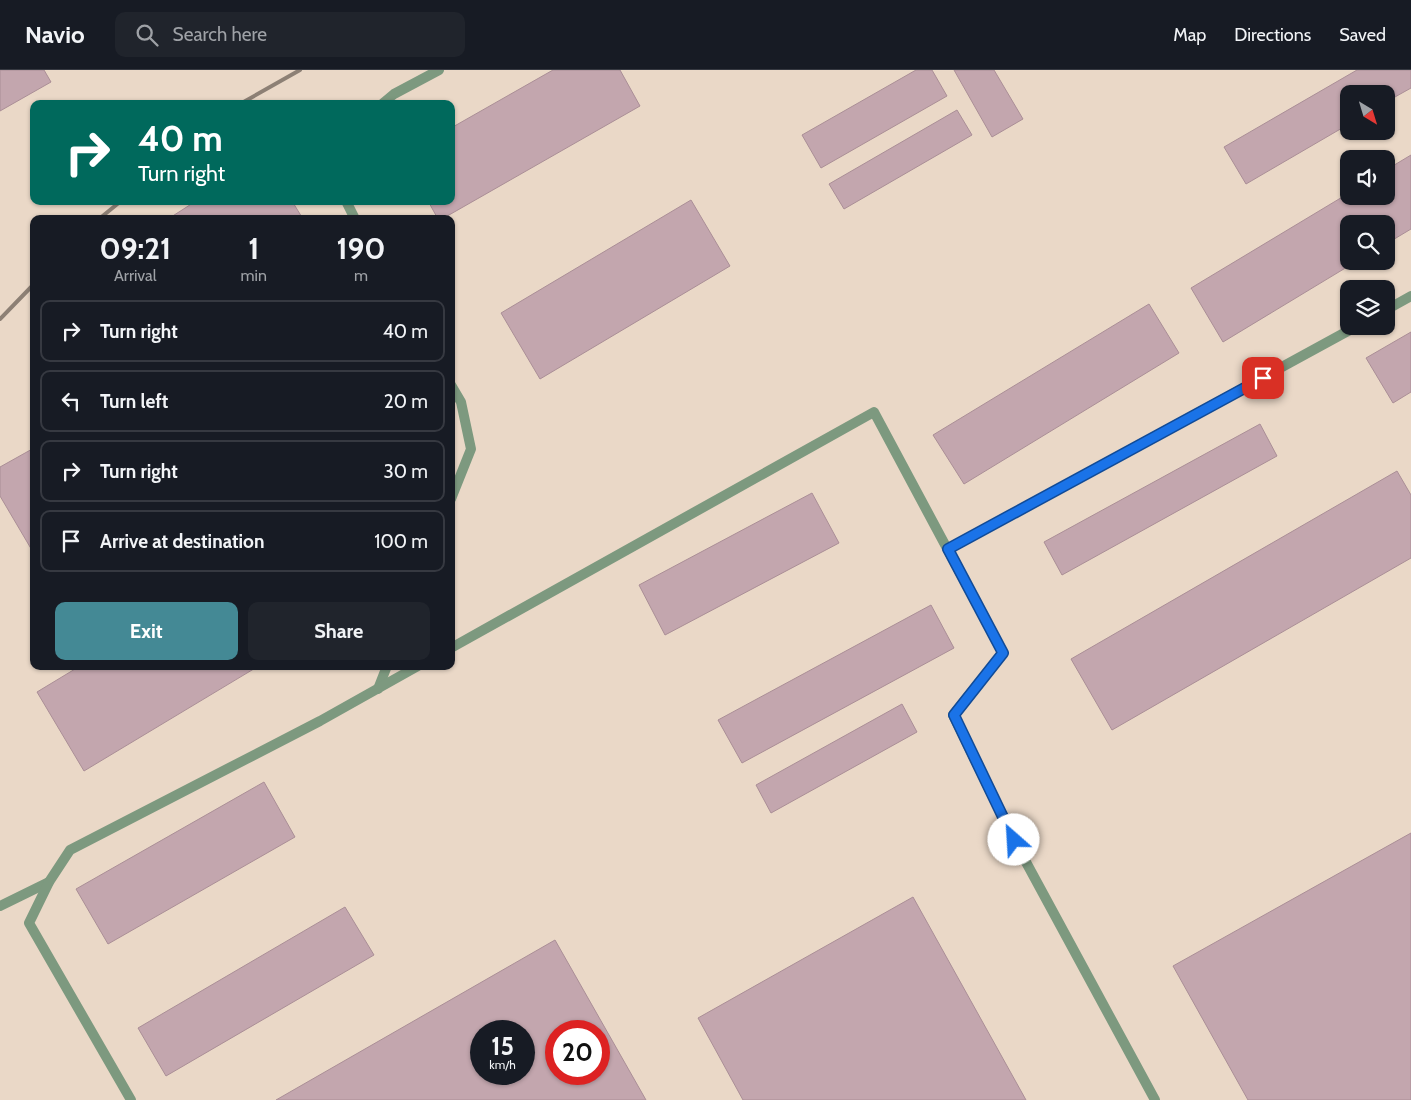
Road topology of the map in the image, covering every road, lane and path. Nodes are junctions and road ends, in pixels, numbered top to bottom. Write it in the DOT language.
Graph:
graph roads {
  1 [pos="439,70"];
  2 [pos="387,100"];
  3 [pos="1411,296"];
  4 [pos="1395,305"];
  5 [pos="1340,335"];
  6 [pos="455,391"];
  7 [pos="455,489"];
  8 [pos="948,549"];
  9 [pos="455,646"];
  10 [pos="385,670"];
  11 [pos="411,670"];
  12 [pos="378,688"];
  13 [pos="49,882"];
  14 [pos="0,906"];
  15 [pos="131,1100"];
  16 [pos="1155,1100"];
  1 -- 2 [label="lane"];
  3 -- 4 [label="lane"];
  5 -- 8 [label="lane"];
  6 -- 7 [label="lane"];
  8 -- 9 [label="lane"];
  8 -- 16 [label="lane"];
  10 -- 12 [label="lane"];
  11 -- 12 [label="lane"];
  12 -- 13 [label="lane"];
  13 -- 14 [label="lane"];
  13 -- 15 [label="lane"];
}
